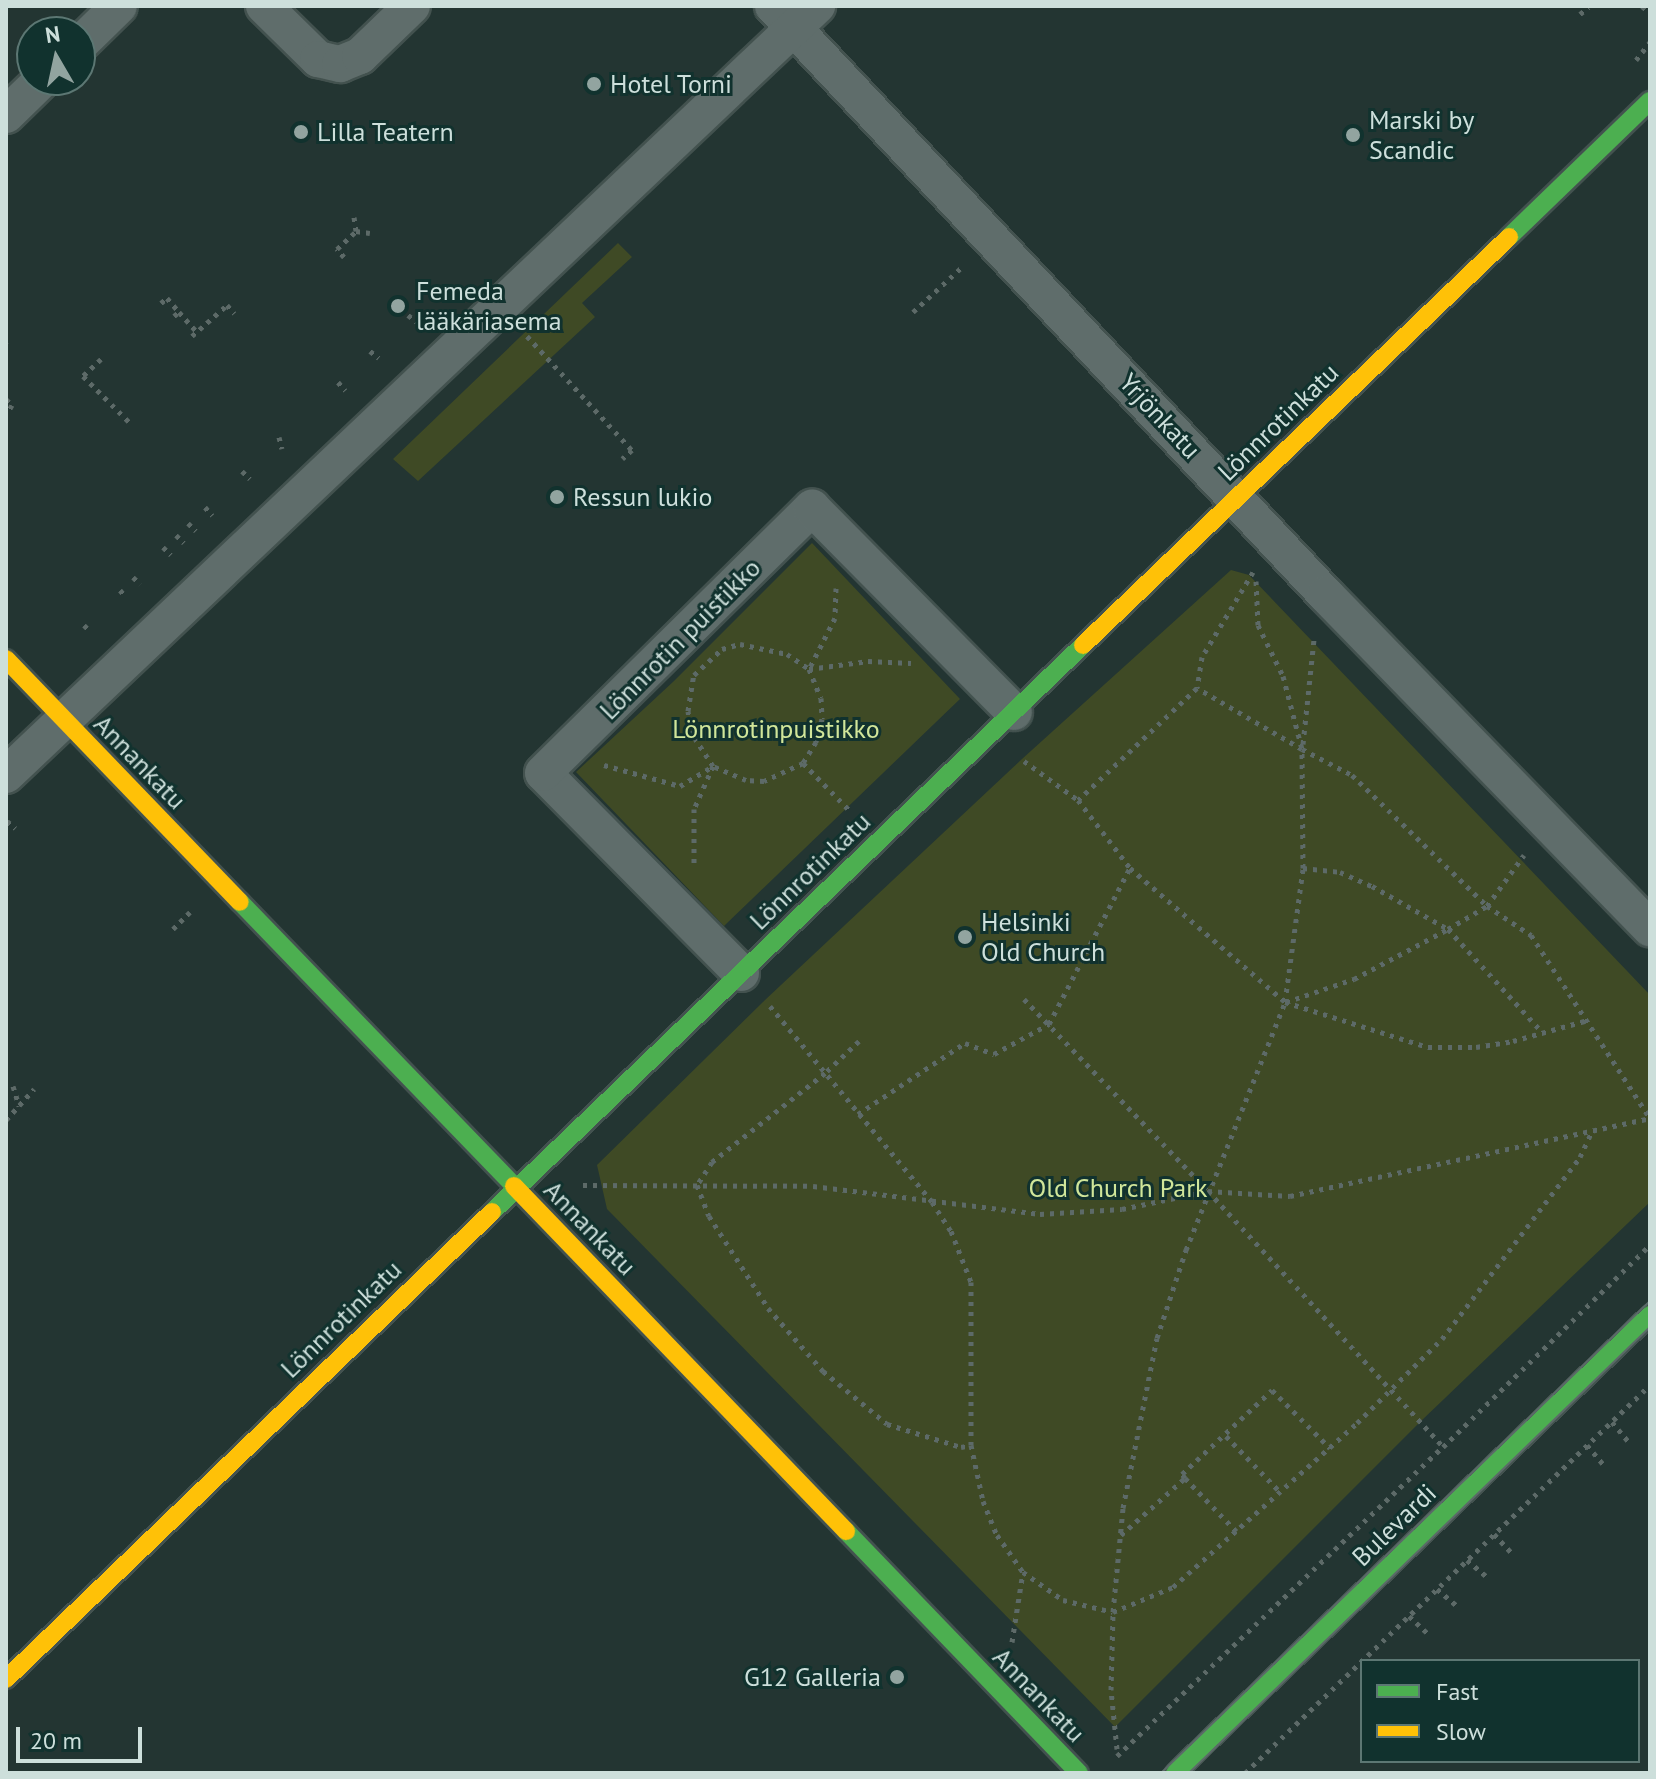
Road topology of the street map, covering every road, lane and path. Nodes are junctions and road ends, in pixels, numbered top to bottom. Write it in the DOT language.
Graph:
graph roads {
  1 [pos="119,6"];
  2 [pos="264,6"];
  3 [pos="412,6"];
  4 [pos="1642,6"];
  5 [pos="1589,7"];
  6 [pos="794,13"];
  7 [pos="1650,13"];
  8 [pos="1580,14"];
  9 [pos="96,28"];
  10 [pos="26,96"];
  11 [pos="1650,101"];
  12 [pos="6,115"];
  13 [pos="354,217"];
  14 [pos="370,233"];
  15 [pos="352,234"];
  16 [pos="358,244"];
  17 [pos="344,257"];
  18 [pos="963,266"];
  19 [pos="161,303"];
  20 [pos="913,312"];
  21 [pos="234,313"];
  22 [pos="408,315"];
  23 [pos="417,322"];
  24 [pos="521,330"];
  25 [pos="370,351"];
  26 [pos="379,358"];
  27 [pos="101,359"];
  28 [pos="338,382"];
  29 [pos="345,390"];
  30 [pos="6,399"];
  31 [pos="9,410"];
  32 [pos="131,424"];
  33 [pos="279,437"];
  34 [pos="282,449"];
  35 [pos="622,459"];
  36 [pos="242,471"];
  37 [pos="250,479"];
  38 [pos="1236,498"];
  39 [pos="205,507"];
  40 [pos="212,515"];
  41 [pos="188,523"];
  42 [pos="196,531"];
  43 [pos="176,535"];
  44 [pos="838,535"];
  45 [pos="184,543"];
  46 [pos="163,547"];
  47 [pos="171,555"];
  48 [pos="133,577"];
  49 [pos="140,584"];
  50 [pos="120,590"];
  51 [pos="126,597"];
  52 [pos="84,625"];
  53 [pos="1315,630"];
  54 [pos="90,631"];
  55 [pos="6,659"];
  56 [pos="969,667"];
  57 [pos="809,669"];
  58 [pos="1197,688"];
  59 [pos="1014,712"];
  60 [pos="63,720"];
  61 [pos="1302,749"];
  62 [pos="565,754"];
  63 [pos="1022,759"];
  64 [pos="803,763"];
  65 [pos="713,766"];
  66 [pos="6,775"];
  67 [pos="1078,800"];
  68 [pos="852,813"];
  69 [pos="7,821"];
  70 [pos="15,828"];
  71 [pos="1524,854"];
  72 [pos="1130,868"];
  73 [pos="1303,868"];
  74 [pos="1487,906"];
  75 [pos="192,909"];
  76 [pos="694,925"];
  77 [pos="1650,928"];
  78 [pos="173,929"];
  79 [pos="1448,929"];
  80 [pos="741,973"];
  81 [pos="1024,999"];
  82 [pos="1285,1002"];
  83 [pos="1588,1020"];
  84 [pos="1049,1024"];
  85 [pos="1543,1033"];
  86 [pos="859,1041"];
  87 [pos="825,1073"];
  88 [pos="13,1086"];
  89 [pos="34,1089"];
  90 [pos="19,1106"];
  91 [pos="858,1114"];
  92 [pos="1650,1118"];
  93 [pos="6,1120"];
  94 [pos="1592,1130"];
  95 [pos="576,1185"];
  96 [pos="697,1185"];
  97 [pos="515,1188"];
  98 [pos="1208,1191"];
  99 [pos="932,1202"];
  100 [pos="1650,1245"];
  101 [pos="1650,1315"];
  102 [pos="1650,1385"];
  103 [pos="1389,1389"];
  104 [pos="1612,1422"];
  105 [pos="1226,1436"];
  106 [pos="1629,1442"];
  107 [pos="971,1445"];
  108 [pos="1587,1445"];
  109 [pos="1443,1447"];
  110 [pos="1330,1448"];
  111 [pos="1604,1465"];
  112 [pos="1185,1478"];
  113 [pos="1280,1492"];
  114 [pos="1236,1531"];
  115 [pos="1494,1534"];
  116 [pos="1120,1536"];
  117 [pos="1512,1553"];
  118 [pos="1467,1560"];
  119 [pos="1023,1572"];
  120 [pos="1487,1577"];
  121 [pos="1437,1589"];
  122 [pos="1457,1606"];
  123 [pos="1113,1612"];
  124 [pos="1409,1616"];
  125 [pos="1428,1634"];
  126 [pos="1011,1646"];
  127 [pos="1364,1659"];
  128 [pos="1360,1663"];
  129 [pos="6,1679"];
  130 [pos="1117,1755"];
  131 [pos="1108,1764"];
  132 [pos="1079,1773"];
  133 [pos="1175,1773"];
  134 [pos="1245,1773"];
  1 -- 9 [label="street"];
  2 -- 3 [label="street"];
  4 -- 7 [label="path"];
  5 -- 8 [label="path"];
  6 -- 38 [label="street, Yrjönkatu"];
  6 -- 60 [label="street"];
  10 -- 12 [label="street"];
  11 -- 38 [label="main road, Lönnrotinkatu"];
  13 -- 15 [label="path"];
  14 -- 15 [label="path"];
  15 -- 16 [label="path"];
  15 -- 17 [label="path"];
  18 -- 20 [label="path"];
  19 -- 21 [label="path"];
  22 -- 23 [label="path"];
  24 -- 35 [label="path"];
  25 -- 26 [label="path"];
  27 -- 32 [label="path"];
  28 -- 29 [label="path"];
  30 -- 31 [label="path"];
  33 -- 34 [label="path"];
  36 -- 37 [label="path"];
  38 -- 59 [label="main road, Lönnrotinkatu"];
  38 -- 77 [label="street, Yrjönkatu"];
  39 -- 40 [label="path"];
  41 -- 42 [label="path"];
  43 -- 45 [label="path"];
  44 -- 56 [label="street, Lönnrotin puistikko"];
  44 -- 57 [label="path"];
  44 -- 62 [label="street, Lönnrotin puistikko"];
  46 -- 47 [label="path"];
  48 -- 49 [label="path"];
  50 -- 51 [label="path"];
  52 -- 54 [label="path"];
  53 -- 61 [label="path"];
  55 -- 60 [label="main road, Annankatu"];
  56 -- 57 [label="path"];
  56 -- 59 [label="street, Lönnrotin puistikko"];
  57 -- 64 [label="path"];
  57 -- 65 [label="path"];
  58 -- 61 [label="path"];
  58 -- 61 [label="path"];
  58 -- 67 [label="path"];
  59 -- 80 [label="main road, Lönnrotinkatu"];
  60 -- 66 [label="street"];
  60 -- 97 [label="main road, Annankatu"];
  61 -- 73 [label="path"];
  61 -- 74 [label="path"];
  62 -- 65 [label="path"];
  62 -- 76 [label="street, Lönnrotin puistikko"];
  63 -- 67 [label="path"];
  64 -- 65 [label="path"];
  64 -- 68 [label="path"];
  65 -- 76 [label="path"];
  67 -- 72 [label="path"];
  69 -- 70 [label="path"];
  71 -- 74 [label="path"];
  72 -- 82 [label="path"];
  72 -- 84 [label="path"];
  73 -- 79 [label="path"];
  73 -- 82 [label="path"];
  74 -- 79 [label="path"];
  74 -- 83 [label="path"];
  75 -- 78 [label="path"];
  76 -- 80 [label="street, Lönnrotin puistikko"];
  79 -- 82 [label="path"];
  79 -- 85 [label="path"];
  80 -- 87 [label="path"];
  80 -- 97 [label="main road, Lönnrotinkatu"];
  81 -- 84 [label="path"];
  82 -- 85 [label="path"];
  82 -- 98 [label="path"];
  83 -- 85 [label="path"];
  83 -- 92 [label="path"];
  84 -- 91 [label="path"];
  84 -- 98 [label="path"];
  86 -- 87 [label="path"];
  87 -- 91 [label="path"];
  87 -- 96 [label="path"];
  88 -- 90 [label="path"];
  89 -- 90 [label="path"];
  90 -- 93 [label="path"];
  91 -- 99 [label="path"];
  92 -- 94 [label="path"];
  94 -- 98 [label="path"];
  94 -- 103 [label="path"];
  95 -- 96 [label="path"];
  96 -- 99 [label="path"];
  96 -- 107 [label="path"];
  97 -- 129 [label="main road, Lönnrotinkatu"];
  97 -- 132 [label="main road, Annankatu"];
  98 -- 99 [label="path"];
  98 -- 103 [label="path"];
  98 -- 116 [label="path"];
  99 -- 107 [label="path"];
  100 -- 109 [label="path"];
  101 -- 133 [label="main road, Bulevardi"];
  102 -- 104 [label="path"];
  103 -- 109 [label="path"];
  103 -- 110 [label="path"];
  104 -- 106 [label="path"];
  104 -- 108 [label="path"];
  105 -- 110 [label="path"];
  105 -- 112 [label="path"];
  105 -- 113 [label="path"];
  107 -- 119 [label="path"];
  108 -- 111 [label="path"];
  108 -- 115 [label="path"];
  109 -- 130 [label="path"];
  110 -- 113 [label="path"];
  112 -- 114 [label="path"];
  112 -- 116 [label="path"];
  113 -- 114 [label="path"];
  114 -- 123 [label="path"];
  115 -- 117 [label="path"];
  115 -- 118 [label="path"];
  116 -- 123 [label="path"];
  118 -- 120 [label="path"];
  118 -- 121 [label="path"];
  119 -- 123 [label="path"];
  119 -- 126 [label="path"];
  121 -- 122 [label="path"];
  121 -- 124 [label="path"];
  123 -- 130 [label="path"];
  124 -- 125 [label="path"];
  124 -- 127 [label="path"];
  128 -- 134 [label="path"];
  130 -- 131 [label="path"];
}
